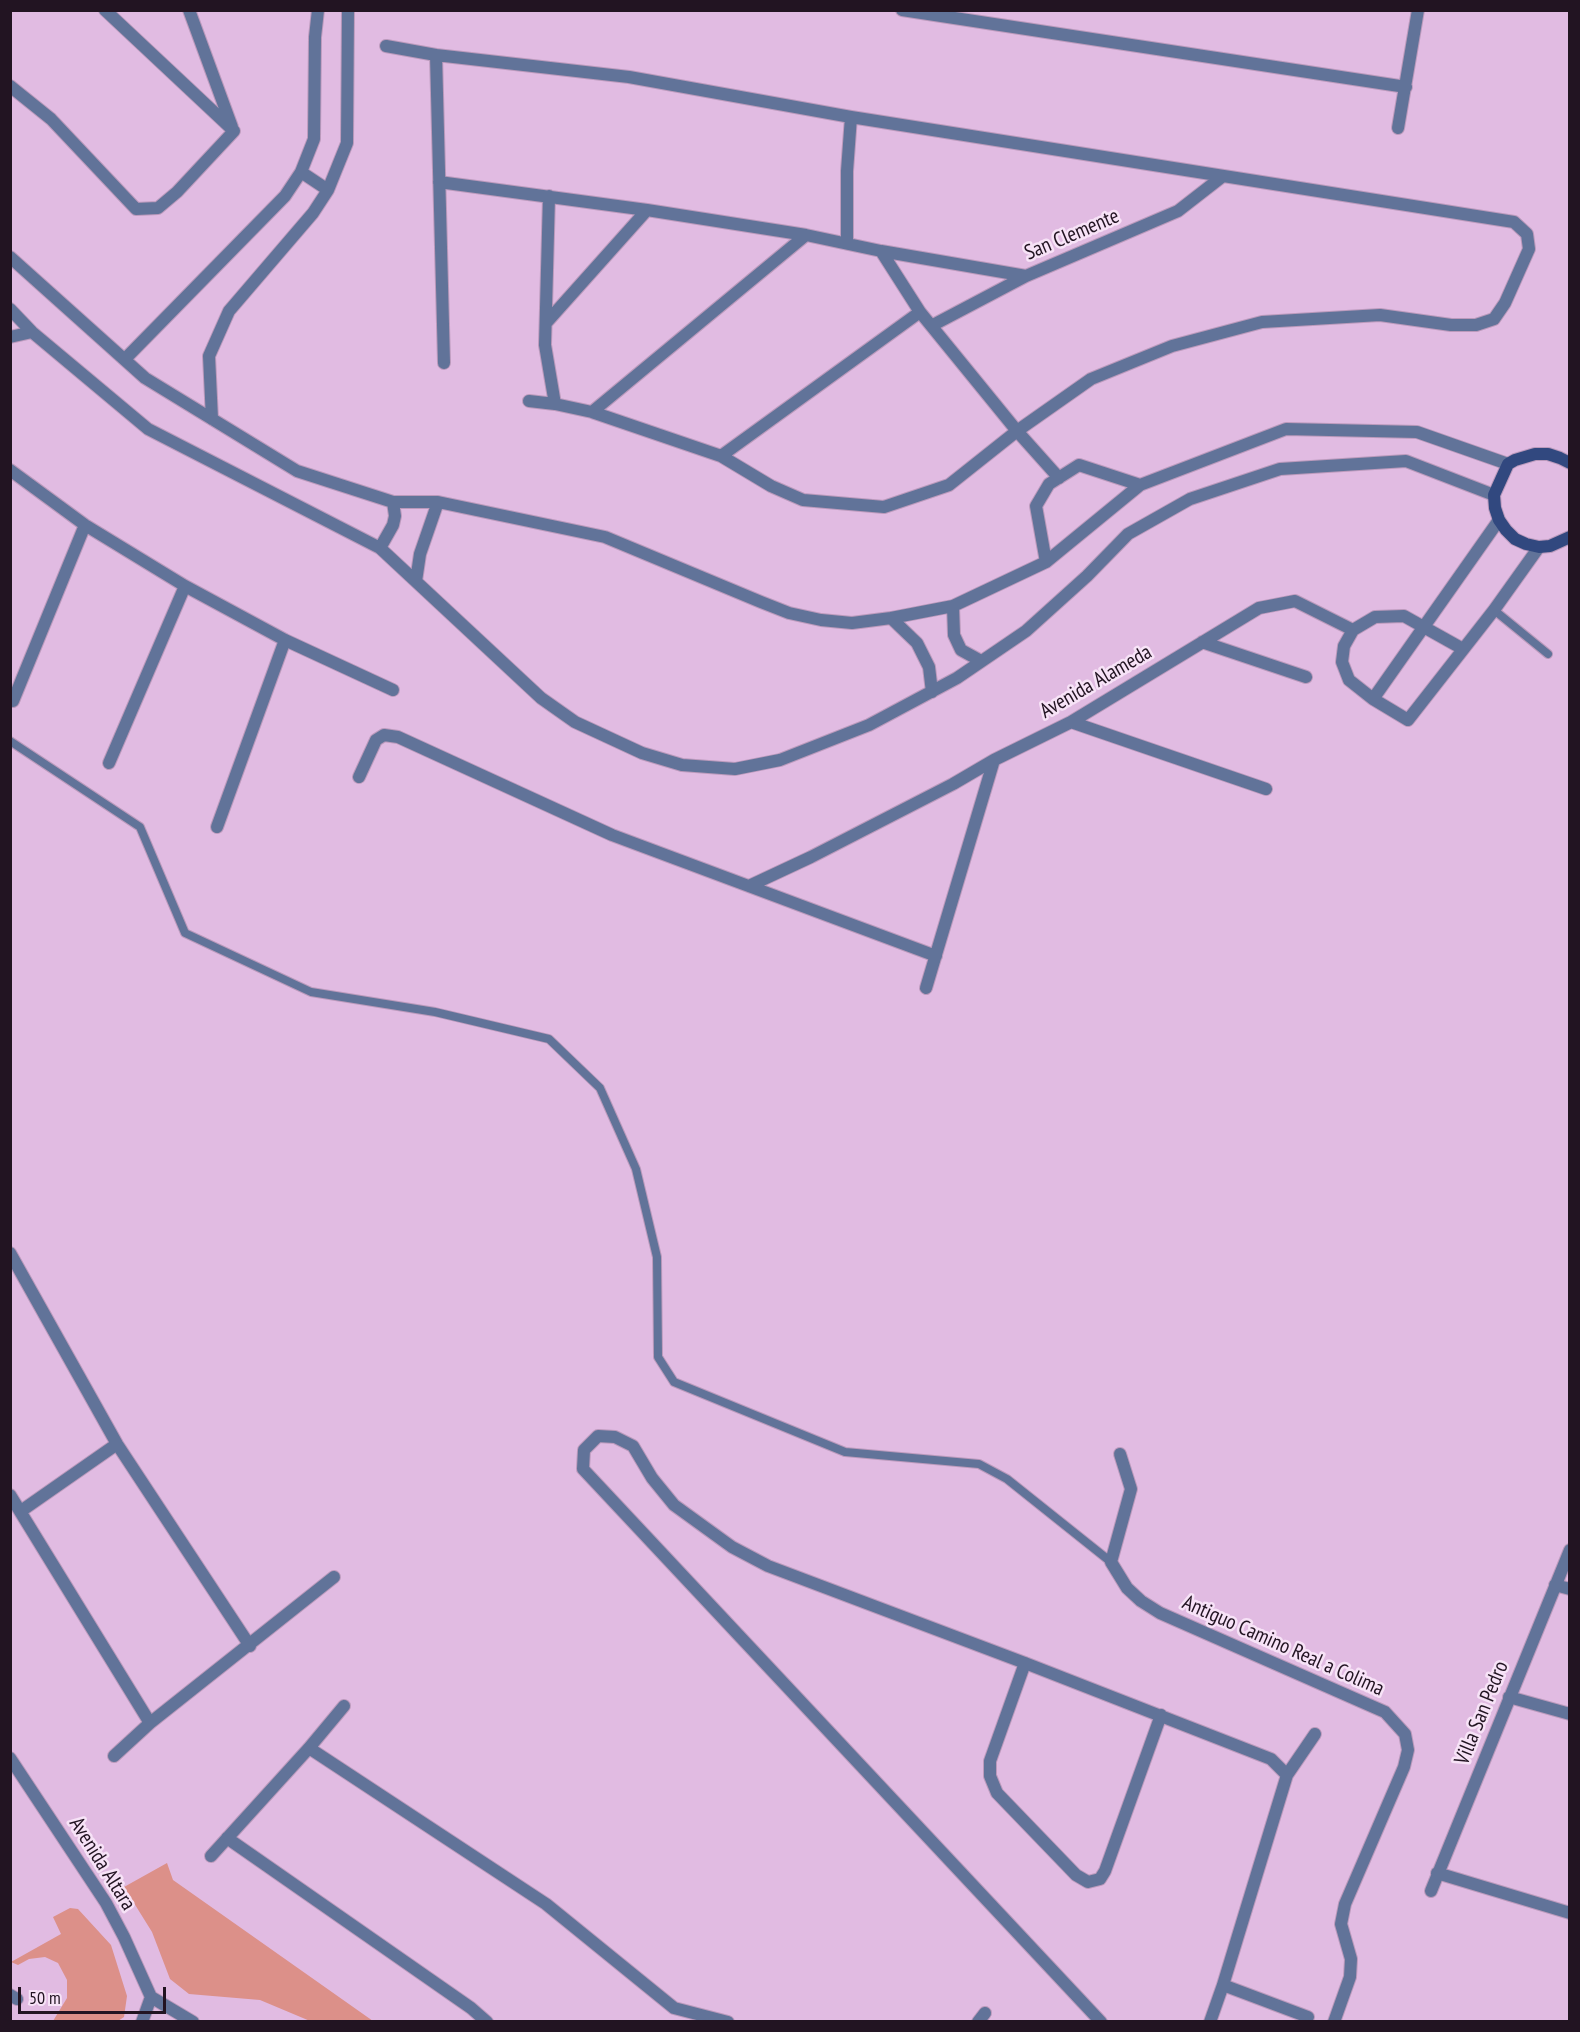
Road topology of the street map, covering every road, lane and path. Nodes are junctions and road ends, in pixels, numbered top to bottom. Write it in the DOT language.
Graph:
graph roads {
  1 [pos="105,10"];
  2 [pos="189,10"];
  3 [pos="318,10"];
  4 [pos="348,10"];
  5 [pos="902,10"];
  6 [pos="1418,10"];
  7 [pos="949,14"];
  8 [pos="386,46"];
  9 [pos="436,55"];
  10 [pos="10,86"];
  11 [pos="1406,87"];
  12 [pos="851,117"];
  13 [pos="1398,128"];
  14 [pos="234,131"];
  15 [pos="301,172"];
  16 [pos="1223,176"];
  17 [pos="439,182"];
  18 [pos="328,190"];
  19 [pos="549,196"];
  20 [pos="647,210"];
  21 [pos="806,235"];
  22 [pos="847,243"];
  23 [pos="881,251"];
  24 [pos="10,257"];
  25 [pos="1026,276"];
  26 [pos="10,309"];
  27 [pos="920,312"];
  28 [pos="546,323"];
  29 [pos="933,325"];
  30 [pos="32,332"];
  31 [pos="10,337"];
  32 [pos="124,359"];
  33 [pos="444,363"];
  34 [pos="529,401"];
  35 [pos="555,404"];
  36 [pos="592,412"];
  37 [pos="212,419"];
  38 [pos="1017,430"];
  39 [pos="721,456"];
  40 [pos="1569,463"];
  41 [pos="1508,464"];
  42 [pos="10,470"];
  43 [pos="1059,478"];
  44 [pos="1140,485"];
  45 [pos="1494,495"];
  46 [pos="393,502"];
  47 [pos="438,502"];
  48 [pos="1499,520"];
  49 [pos="85,525"];
  50 [pos="1569,539"];
  51 [pos="1539,547"];
  52 [pos="381,548"];
  53 [pos="1046,562"];
  54 [pos="416,581"];
  55 [pos="186,586"];
  56 [pos="953,606"];
  57 [pos="1494,610"];
  58 [pos="891,618"];
  59 [pos="1425,626"];
  60 [pos="1353,630"];
  61 [pos="285,639"];
  62 [pos="1202,642"];
  63 [pos="1463,649"];
  64 [pos="1548,654"];
  65 [pos="981,661"];
  66 [pos="1306,677"];
  67 [pos="393,690"];
  68 [pos="932,692"];
  69 [pos="1373,699"];
  70 [pos="13,701"];
  71 [pos="1071,722"];
  72 [pos="10,741"];
  73 [pos="994,760"];
  74 [pos="109,763"];
  75 [pos="359,777"];
  76 [pos="1266,789"];
  77 [pos="217,827"];
  78 [pos="749,886"];
  79 [pos="936,956"];
  80 [pos="926,988"];
  81 [pos="10,1253"];
  82 [pos="117,1444"];
  83 [pos="1120,1454"];
  84 [pos="10,1495"];
  85 [pos="21,1511"];
  86 [pos="1569,1550"];
  87 [pos="1111,1562"];
  88 [pos="334,1577"];
  89 [pos="1555,1584"];
  90 [pos="1569,1589"];
  91 [pos="250,1646"];
  92 [pos="1025,1663"];
  93 [pos="1509,1696"];
  94 [pos="344,1706"];
  95 [pos="1569,1714"];
  96 [pos="1161,1715"];
  97 [pos="150,1723"];
  98 [pos="1315,1734"];
  99 [pos="309,1748"];
  100 [pos="114,1756"];
  101 [pos="10,1758"];
  102 [pos="1287,1775"];
  103 [pos="227,1838"];
  104 [pos="211,1856"];
  105 [pos="1437,1873"];
  106 [pos="1431,1891"];
  107 [pos="1569,1913"];
  108 [pos="1223,1985"];
  109 [pos="151,1997"];
  110 [pos="674,2008"];
  111 [pos="1308,2017"];
  112 [pos="142,2022"];
  113 [pos="194,2022"];
  114 [pos="487,2022"];
  115 [pos="672,2022"];
  116 [pos="728,2022"];
  117 [pos="1101,2022"];
  118 [pos="1210,2022"];
  119 [pos="1334,2022"];
  1 -- 14 [label="street"];
  2 -- 14 [label="street"];
  3 -- 15 [label="street"];
  4 -- 18 [label="street"];
  5 -- 7 [label="street"];
  6 -- 11 [label="street"];
  7 -- 11 [label="street"];
  8 -- 9 [label="street"];
  9 -- 12 [label="street"];
  9 -- 17 [label="street"];
  10 -- 14 [label="street"];
  11 -- 13 [label="street"];
  12 -- 16 [label="street"];
  12 -- 22 [label="street"];
  15 -- 18 [label="street"];
  15 -- 32 [label="street"];
  16 -- 25 [label="street, San Clemente"];
  16 -- 38 [label="street"];
  17 -- 19 [label="street"];
  17 -- 33 [label="street"];
  18 -- 37 [label="street"];
  19 -- 20 [label="street"];
  19 -- 28 [label="street"];
  20 -- 21 [label="street"];
  20 -- 28 [label="street"];
  21 -- 22 [label="street"];
  21 -- 36 [label="street"];
  22 -- 23 [label="street"];
  23 -- 25 [label="street"];
  23 -- 27 [label="street"];
  24 -- 32 [label="street"];
  25 -- 29 [label="street, San Clemente"];
  26 -- 30 [label="street"];
  27 -- 29 [label="street"];
  27 -- 39 [label="street"];
  28 -- 35 [label="street"];
  29 -- 38 [label="street"];
  30 -- 31 [label="street"];
  30 -- 52 [label="street"];
  32 -- 37 [label="street"];
  34 -- 35 [label="street"];
  35 -- 36 [label="street"];
  36 -- 39 [label="street"];
  37 -- 46 [label="street"];
  38 -- 39 [label="street"];
  38 -- 43 [label="street"];
  40 -- 41 [label="street"];
  41 -- 44 [label="street"];
  41 -- 45 [label="street"];
  42 -- 49 [label="street"];
  43 -- 44 [label="street"];
  43 -- 53 [label="street"];
  44 -- 53 [label="street"];
  45 -- 48 [label="street"];
  45 -- 65 [label="street"];
  46 -- 47 [label="street"];
  46 -- 52 [label="street"];
  47 -- 54 [label="street"];
  47 -- 58 [label="street"];
  48 -- 51 [label="street"];
  48 -- 59 [label="street"];
  49 -- 55 [label="street"];
  49 -- 70 [label="street"];
  50 -- 51 [label="street"];
  51 -- 57 [label="street"];
  52 -- 54 [label="street"];
  53 -- 56 [label="street"];
  54 -- 68 [label="street"];
  55 -- 61 [label="street"];
  55 -- 74 [label="street"];
  56 -- 58 [label="street"];
  56 -- 65 [label="street"];
  57 -- 63 [label="street"];
  57 -- 64 [label="lane"];
  58 -- 68 [label="street"];
  59 -- 60 [label="street"];
  59 -- 63 [label="street"];
  59 -- 69 [label="street"];
  60 -- 62 [label="street, Avenida Alameda"];
  60 -- 69 [label="street"];
  61 -- 67 [label="street"];
  61 -- 77 [label="street"];
  62 -- 66 [label="street"];
  62 -- 71 [label="street, Avenida Alameda"];
  63 -- 69 [label="street"];
  65 -- 68 [label="street"];
  71 -- 73 [label="street, Avenida Alameda"];
  71 -- 76 [label="street"];
  72 -- 87 [label="lane"];
  73 -- 78 [label="street, Avenida Alameda"];
  73 -- 79 [label="street"];
  75 -- 78 [label="street"];
  78 -- 79 [label="street"];
  79 -- 80 [label="street"];
  81 -- 82 [label="street"];
  82 -- 85 [label="street"];
  82 -- 91 [label="street"];
  83 -- 87 [label="street"];
  84 -- 85 [label="street"];
  85 -- 97 [label="street"];
  86 -- 89 [label="street, Villa San Pedro"];
  87 -- 119 [label="street, Antiguo Camino Real a Colima"];
  88 -- 91 [label="street"];
  89 -- 90 [label="street"];
  89 -- 93 [label="street, Villa San Pedro"];
  91 -- 97 [label="street"];
  92 -- 96 [label="street"];
  92 -- 96 [label="street"];
  92 -- 117 [label="street"];
  93 -- 95 [label="street"];
  93 -- 105 [label="street, Villa San Pedro"];
  94 -- 99 [label="street"];
  96 -- 102 [label="street"];
  97 -- 100 [label="street"];
  98 -- 102 [label="street"];
  99 -- 103 [label="street"];
  99 -- 110 [label="street"];
  101 -- 109 [label="street, Avenida Altara"];
  102 -- 108 [label="street"];
  103 -- 104 [label="street"];
  103 -- 114 [label="street"];
  105 -- 106 [label="street, Villa San Pedro"];
  105 -- 107 [label="street"];
  108 -- 111 [label="street"];
  108 -- 118 [label="street"];
  109 -- 112 [label="street"];
  109 -- 113 [label="street"];
  110 -- 115 [label="street"];
  110 -- 116 [label="street"];
}
